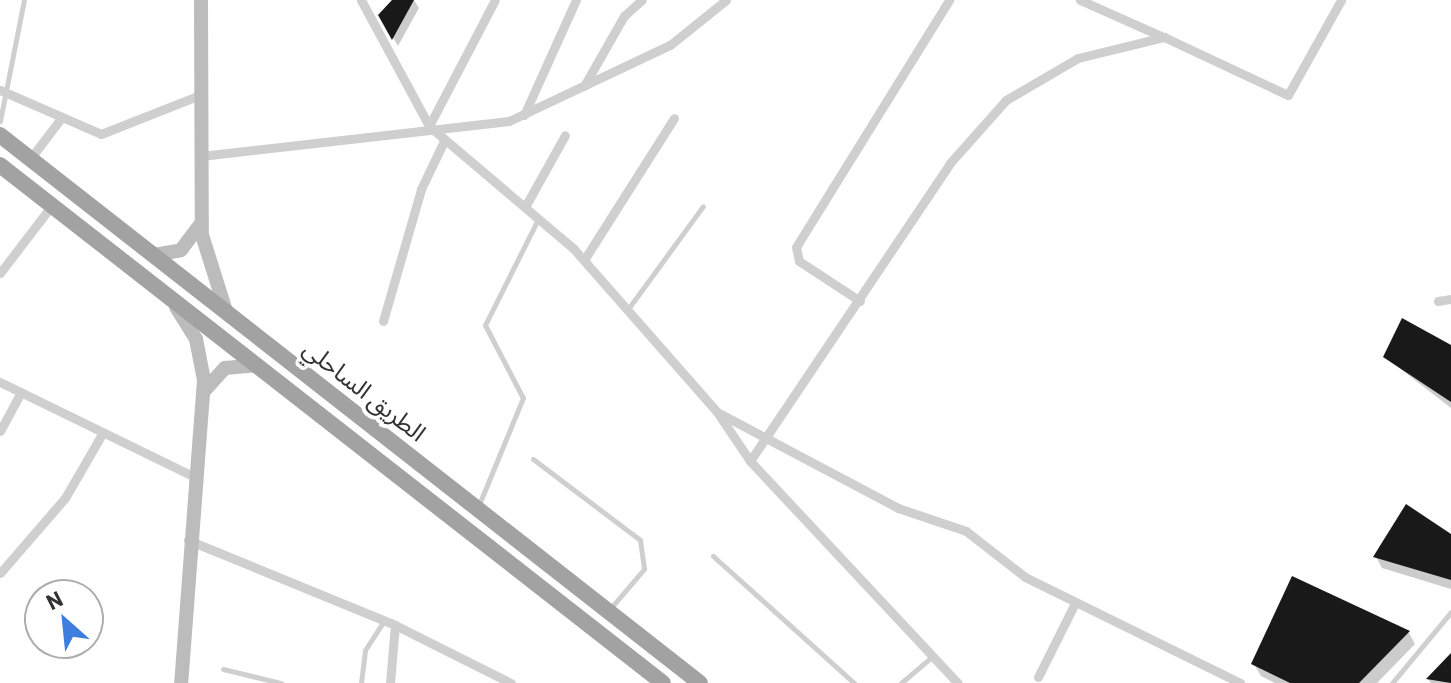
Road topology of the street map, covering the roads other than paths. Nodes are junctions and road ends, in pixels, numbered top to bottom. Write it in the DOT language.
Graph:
graph roads {
  1 [pos="24,0"];
  2 [pos="201,0"];
  3 [pos="361,0"];
  4 [pos="495,0"];
  5 [pos="576,0"];
  6 [pos="642,0"];
  7 [pos="726,0"];
  8 [pos="949,0"];
  9 [pos="1080,0"];
  10 [pos="1341,0"];
  11 [pos="1164,37"];
  12 [pos="584,86"];
  13 [pos="2,90"];
  14 [pos="200,95"];
  15 [pos="524,115"];
  16 [pos="674,118"];
  17 [pos="0,121"];
  18 [pos="59,121"];
  19 [pos="429,126"];
  20 [pos="0,135"];
  21 [pos="565,135"];
  22 [pos="444,141"];
  23 [pos="201,156"];
  24 [pos="30,159"];
  25 [pos="0,165"];
  26 [pos="52,205"];
  27 [pos="703,206"];
  28 [pos="525,207"];
  29 [pos="539,217"];
  30 [pos="202,219"];
  31 [pos="154,255"];
  32 [pos="584,260"];
  33 [pos="0,273"];
  34 [pos="164,295"];
  35 [pos="1451,299"];
  36 [pos="860,301"];
  37 [pos="1438,301"];
  38 [pos="628,309"];
  39 [pos="226,311"];
  40 [pos="383,321"];
  41 [pos="266,369"];
  42 [pos="0,382"];
  43 [pos="21,392"];
  44 [pos="203,394"];
  45 [pos="717,412"];
  46 [pos="0,431"];
  47 [pos="102,434"];
  48 [pos="767,441"];
  49 [pos="533,459"];
  50 [pos="750,461"];
  51 [pos="193,476"];
  52 [pos="477,508"];
  53 [pos="188,540"];
  54 [pos="713,556"];
  55 [pos="0,573"];
  56 [pos="1075,603"];
  57 [pos="608,611"];
  58 [pos="1451,612"];
  59 [pos="384,620"];
  60 [pos="395,625"];
  61 [pos="935,654"];
  62 [pos="223,669"];
  63 [pos="1038,677"];
  64 [pos="181,683"];
  65 [pos="281,683"];
  66 [pos="361,683"];
  67 [pos="390,683"];
  68 [pos="511,683"];
  69 [pos="663,683"];
  70 [pos="700,683"];
  71 [pos="854,683"];
  72 [pos="901,683"];
  73 [pos="958,683"];
  74 [pos="1240,683"];
  75 [pos="1392,683"];
  1 -- 13 [label="lane"];
  2 -- 14 [label="main road"];
  3 -- 19 [label="street"];
  4 -- 19 [label="street"];
  5 -- 15 [label="street"];
  6 -- 12 [label="street"];
  7 -- 12 [label="street"];
  8 -- 36 [label="street"];
  9 -- 11 [label="street"];
  10 -- 11 [label="street"];
  11 -- 36 [label="street"];
  12 -- 15 [label="street"];
  13 -- 17 [label="lane"];
  13 -- 18 [label="street"];
  14 -- 18 [label="street"];
  14 -- 23 [label="main road"];
  15 -- 19 [label="street"];
  16 -- 32 [label="street"];
  18 -- 24 [label="street"];
  19 -- 22 [label="street"];
  19 -- 23 [label="street"];
  20 -- 24 [label="highway, الطريق الساحلي"];
  21 -- 28 [label="street"];
  22 -- 28 [label="street"];
  22 -- 40 [label="street"];
  23 -- 30 [label="main road"];
  24 -- 31 [label="highway, الطريق الساحلي"];
  25 -- 26 [label="highway, الطريق الساحلي"];
  26 -- 33 [label="street"];
  26 -- 34 [label="highway, الطريق الساحلي"];
  27 -- 38 [label="lane"];
  28 -- 29 [label="street"];
  29 -- 32 [label="street"];
  29 -- 52 [label="lane"];
  30 -- 31 [label="main road"];
  30 -- 39 [label="main road"];
  31 -- 39 [label="highway, الطريق الساحلي"];
  32 -- 38 [label="street"];
  34 -- 41 [label="highway, الطريق الساحلي"];
  34 -- 44 [label="main road"];
  35 -- 37 [label="street"];
  36 -- 48 [label="street"];
  38 -- 45 [label="street"];
  39 -- 52 [label="highway, الطريق الساحلي"];
  41 -- 44 [label="main road"];
  41 -- 69 [label="highway, الطريق الساحلي"];
  42 -- 43 [label="street"];
  43 -- 46 [label="street"];
  43 -- 47 [label="street"];
  44 -- 51 [label="main road"];
  45 -- 48 [label="street"];
  45 -- 50 [label="street"];
  47 -- 51 [label="street"];
  47 -- 55 [label="street"];
  48 -- 50 [label="street"];
  48 -- 56 [label="street"];
  49 -- 57 [label="lane"];
  50 -- 61 [label="street"];
  51 -- 53 [label="main road"];
  52 -- 57 [label="highway, الطريق الساحلي"];
  53 -- 59 [label="street"];
  53 -- 64 [label="main road"];
  54 -- 71 [label="lane"];
  56 -- 63 [label="street"];
  56 -- 74 [label="street"];
  57 -- 70 [label="highway, الطريق الساحلي"];
  58 -- 75 [label="lane"];
  59 -- 60 [label="street"];
  59 -- 66 [label="lane"];
  60 -- 67 [label="street"];
  60 -- 68 [label="street"];
  61 -- 72 [label="lane"];
  61 -- 73 [label="street"];
  62 -- 65 [label="lane"];
}
